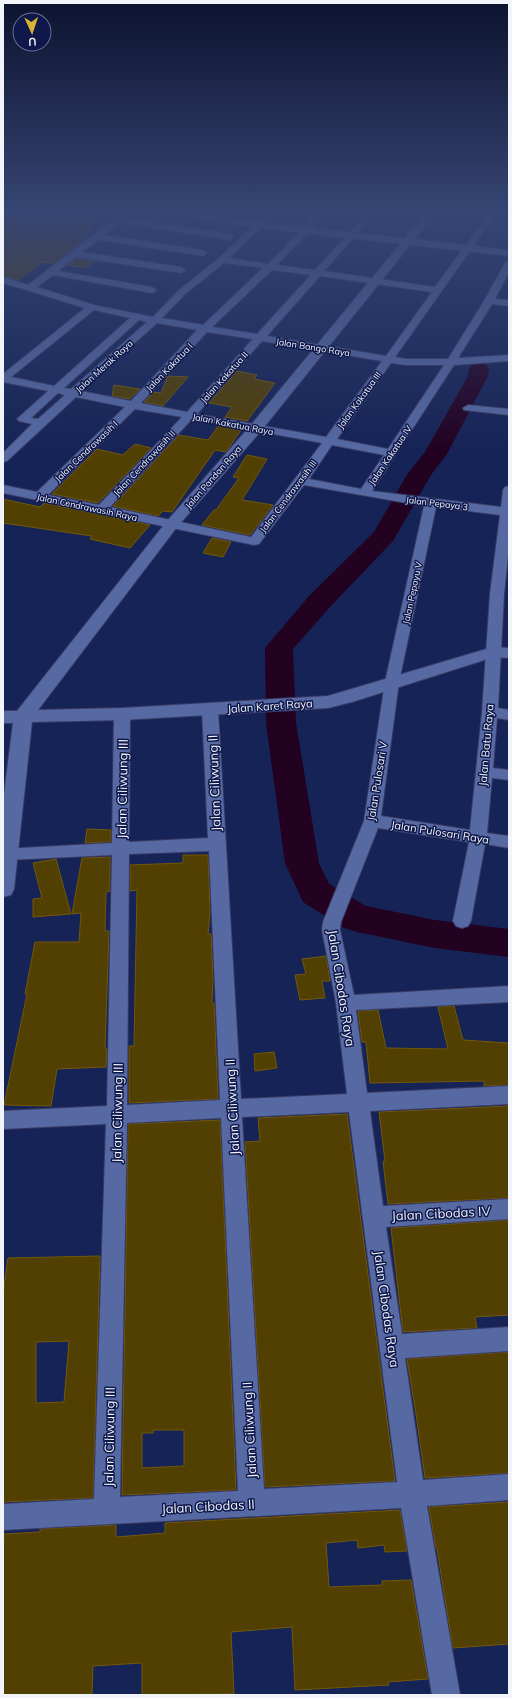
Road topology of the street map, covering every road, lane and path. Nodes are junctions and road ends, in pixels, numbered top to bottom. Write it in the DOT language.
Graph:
graph roads {
  1 [pos="47,293"];
  2 [pos="181,293"];
  3 [pos="242,293"];
  4 [pos="299,293"];
  5 [pos="365,293"];
  6 [pos="436,293"];
  7 [pos="493,293"];
  8 [pos="489,301"];
  9 [pos="509,303"];
  10 [pos="92,307"];
  11 [pos="137,317"];
  12 [pos="155,320"];
  13 [pos="205,329"];
  14 [pos="258,338"];
  15 [pos="320,348"];
  16 [pos="509,358"];
  17 [pos="389,359"];
  18 [pos="450,362"];
  19 [pos="64,391"];
  20 [pos="133,405"];
  21 [pos="468,408"];
  22 [pos="509,412"];
  23 [pos="188,416"];
  24 [pos="40,423"];
  25 [pos="256,428"];
  26 [pos="328,441"];
  27 [pos="392,453"];
  28 [pos="4,457"];
  29 [pos="301,481"];
  30 [pos="3,489"];
  31 [pos="509,490"];
  32 [pos="364,493"];
  33 [pos="39,497"];
  34 [pos="431,503"];
  35 [pos="100,510"];
  36 [pos="508,512"];
  37 [pos="172,524"];
  38 [pos="506,554"];
  39 [pos="503,595"];
  40 [pos="501,653"];
  41 [pos="392,682"];
  42 [pos="210,710"];
  43 [pos="490,712"];
  44 [pos="122,714"];
  45 [pos="509,715"];
  46 [pos="23,716"];
  47 [pos="3,718"];
  48 [pos="484,772"];
  49 [pos="509,775"];
  50 [pos="372,821"];
  51 [pos="478,838"];
  52 [pos="509,842"];
  53 [pos="216,844"];
  54 [pos="121,849"];
  55 [pos="7,854"];
  56 [pos="3,889"];
  57 [pos="462,921"];
  58 [pos="332,922"];
  59 [pos="509,994"];
  60 [pos="346,1003"];
  61 [pos="509,1095"];
  62 [pos="358,1102"];
  63 [pos="232,1109"];
  64 [pos="117,1114"];
  65 [pos="3,1120"];
  66 [pos="509,1208"];
  67 [pos="374,1217"];
  68 [pos="509,1339"];
  69 [pos="392,1347"];
  70 [pos="509,1487"];
  71 [pos="412,1494"];
  72 [pos="252,1504"];
  73 [pos="107,1512"];
  74 [pos="3,1517"];
  75 [pos="446,1695"];
  1 -- 10 [label="street, Jalan Bango Raya"];
  2 -- 12 [label="street, Jalan Merak Raya"];
  3 -- 13 [label="street, Jalan Kakatua I"];
  4 -- 14 [label="street, Jalan Kakatua II"];
  5 -- 15 [label="street, Jalan Pandan Raya"];
  6 -- 17 [label="street, Jalan Kakatua III"];
  7 -- 8 [label="street, Jalan Kakatua IV"];
  8 -- 9 [label="street"];
  8 -- 18 [label="street, Jalan Kakatua IV"];
  10 -- 11 [label="street, Jalan Bango Raya"];
  10 -- 19 [label="street, Jalan Kakatua Raya"];
  11 -- 12 [label="street, Jalan Bango Raya"];
  11 -- 19 [label="street"];
  12 -- 13 [label="street, Jalan Bango Raya"];
  12 -- 19 [label="street, Jalan Merak Raya"];
  13 -- 14 [label="street, Jalan Bango Raya"];
  13 -- 20 [label="street, Jalan Kakatua I"];
  14 -- 15 [label="street, Jalan Bango Raya"];
  14 -- 23 [label="street, Jalan Kakatua II"];
  15 -- 17 [label="street, Jalan Bango Raya"];
  15 -- 25 [label="street, Jalan Pandan Raya"];
  16 -- 18 [label="street, Jalan Bango Raya"];
  17 -- 18 [label="street, Jalan Bango Raya"];
  17 -- 26 [label="street, Jalan Kakatua III"];
  18 -- 27 [label="street, Jalan Kakatua IV"];
  19 -- 20 [label="street, Jalan Kakatua Raya"];
  19 -- 24 [label="street, Jalan Merak Raya"];
  19 -- 24 [label="street"];
  20 -- 23 [label="street, Jalan Kakatua Raya"];
  20 -- 33 [label="street, Jalan Cendrawasih I"];
  21 -- 22 [label="street"];
  23 -- 25 [label="street, Jalan Kakatua Raya"];
  23 -- 35 [label="street, Jalan Cendrawasih II"];
  24 -- 28 [label="street, Jalan Merak Raya"];
  25 -- 26 [label="street, Jalan Kakatua Raya"];
  25 -- 37 [label="street, Jalan Pandan Raya"];
  26 -- 27 [label="street, Jalan Kakatua Raya"];
  26 -- 29 [label="street, Jalan Cendrawasih III"];
  27 -- 32 [label="street, Jalan Kakatua IV"];
  29 -- 32 [label="street, Jalan Kakatua IV"];
  29 -- 37 [label="street, Jalan Cendrawasih III"];
  30 -- 33 [label="street, Jalan Cendrawasih Raya"];
  31 -- 36 [label="street, Jalan Batu Raya"];
  32 -- 34 [label="street, Jalan Pepaya 3"];
  33 -- 35 [label="street, Jalan Cendrawasih Raya"];
  34 -- 36 [label="street, Jalan Pepaya 3"];
  34 -- 41 [label="street, Jalan Pepayu V"];
  35 -- 37 [label="street, Jalan Cendrawasih Raya"];
  36 -- 38 [label="street, Jalan Batu Raya"];
  37 -- 46 [label="street, Jalan Pandan Raya"];
  38 -- 39 [label="street, Jalan Batu Raya"];
  39 -- 40 [label="street, Jalan Batu Raya"];
  40 -- 41 [label="street, Jalan Karet Raya"];
  40 -- 43 [label="street, Jalan Batu Raya"];
  41 -- 42 [label="street, Jalan Karet Raya"];
  41 -- 50 [label="street, Jalan Pulosari V"];
  42 -- 44 [label="street, Jalan Karet Raya"];
  42 -- 53 [label="street, Jalan Ciliwung II"];
  43 -- 45 [label="street"];
  43 -- 48 [label="street, Jalan Batu Raya"];
  44 -- 46 [label="street, Jalan Karet Raya"];
  44 -- 54 [label="street, Jalan Ciliwung III"];
  46 -- 47 [label="street, Jalan Karet Raya"];
  46 -- 55 [label="street"];
  48 -- 49 [label="street"];
  48 -- 51 [label="street, Jalan Batu Raya"];
  50 -- 51 [label="street, Jalan Pulosari Raya"];
  50 -- 58 [label="street, Jalan Pulosari V"];
  51 -- 52 [label="street, Jalan Pulosari Raya"];
  51 -- 57 [label="street, Jalan Batu Raya"];
  53 -- 54 [label="street"];
  53 -- 63 [label="street, Jalan Ciliwung II"];
  54 -- 55 [label="street"];
  54 -- 64 [label="street, Jalan Ciliwung III"];
  55 -- 56 [label="street"];
  58 -- 60 [label="street, Jalan Cibodas Raya"];
  59 -- 60 [label="street"];
  60 -- 62 [label="street, Jalan Cibodas Raya"];
  61 -- 62 [label="street"];
  62 -- 63 [label="street"];
  62 -- 67 [label="street, Jalan Cibodas Raya"];
  63 -- 64 [label="street"];
  63 -- 72 [label="street, Jalan Ciliwung II"];
  64 -- 65 [label="street"];
  64 -- 73 [label="street, Jalan Ciliwung III"];
  66 -- 67 [label="street, Jalan Cibodas IV"];
  67 -- 69 [label="street, Jalan Cibodas Raya"];
  68 -- 69 [label="street"];
  69 -- 71 [label="street, Jalan Cibodas Raya"];
  70 -- 71 [label="street, Jalan Cibodas II"];
  71 -- 72 [label="street, Jalan Cibodas II"];
  71 -- 75 [label="street, Jalan Cibodas Raya"];
  72 -- 73 [label="street, Jalan Cibodas II"];
  73 -- 74 [label="street, Jalan Cibodas II"];
}
